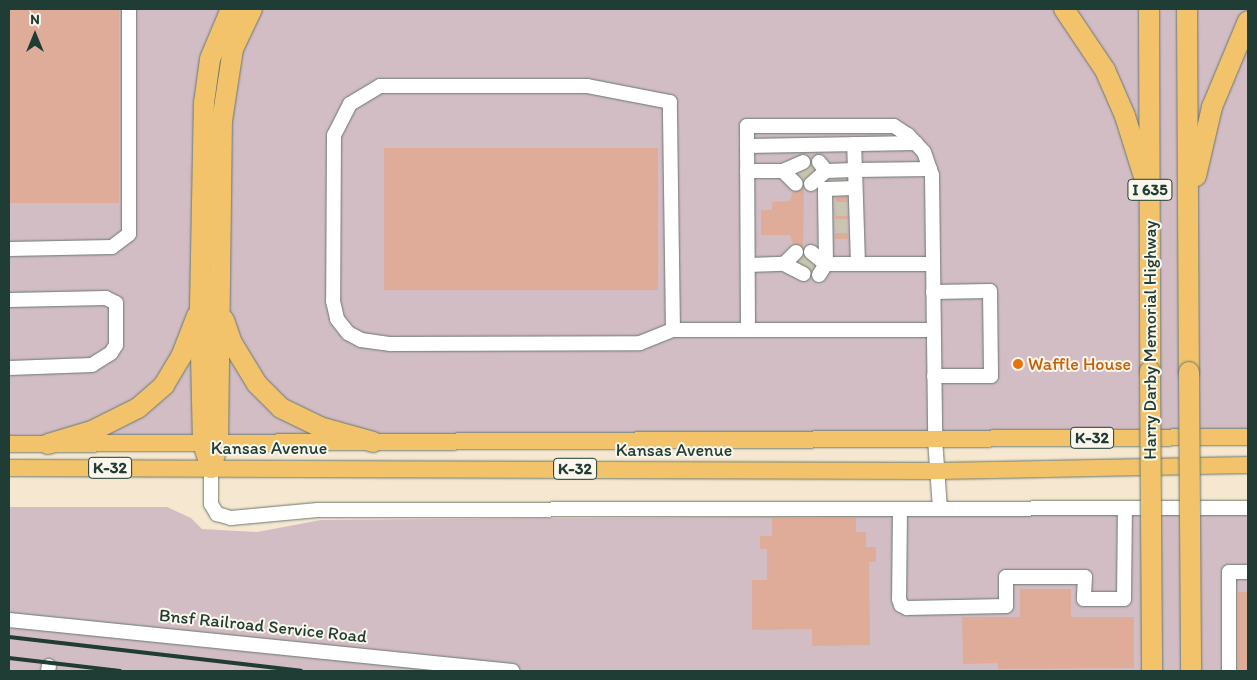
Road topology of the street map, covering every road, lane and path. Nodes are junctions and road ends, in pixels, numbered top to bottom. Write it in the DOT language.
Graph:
graph roads {
  1 [pos="130,9"];
  2 [pos="231,9"];
  3 [pos="252,9"];
  4 [pos="1064,9"];
  5 [pos="1148,9"];
  6 [pos="1187,9"];
  7 [pos="1248,21"];
  8 [pos="916,143"];
  9 [pos="854,144"];
  10 [pos="747,146"];
  11 [pos="930,169"];
  12 [pos="854,170"];
  13 [pos="748,171"];
  14 [pos="783,171"];
  15 [pos="818,172"];
  16 [pos="855,188"];
  17 [pos="1150,198"];
  18 [pos="841,209"];
  19 [pos="1188,213"];
  20 [pos="841,226"];
  21 [pos="9,249"];
  22 [pos="784,264"];
  23 [pos="858,264"];
  24 [pos="933,264"];
  25 [pos="748,266"];
  26 [pos="934,292"];
  27 [pos="9,300"];
  28 [pos="220,306"];
  29 [pos="200,308"];
  30 [pos="673,330"];
  31 [pos="748,330"];
  32 [pos="933,330"];
  33 [pos="9,368"];
  34 [pos="934,376"];
  35 [pos="1248,437"];
  36 [pos="935,439"];
  37 [pos="373,442"];
  38 [pos="9,444"];
  39 [pos="48,444"];
  40 [pos="211,444"];
  41 [pos="1248,465"];
  42 [pos="9,468"];
  43 [pos="211,468"];
  44 [pos="938,471"];
  45 [pos="940,508"];
  46 [pos="1125,508"];
  47 [pos="1248,508"];
  48 [pos="900,509"];
  49 [pos="1248,572"];
  50 [pos="9,620"];
  51 [pos="512,671"];
  52 [pos="1152,671"];
  53 [pos="1191,671"];
  54 [pos="1229,671"];
  1 -- 21 [label="street"];
  2 -- 29 [label="highway"];
  3 -- 28 [label="highway"];
  4 -- 17 [label="highway"];
  5 -- 17 [label="highway, Harry Darby Memorial Highway / I 635"];
  6 -- 19 [label="highway, I 635"];
  7 -- 19 [label="highway"];
  8 -- 9 [label="street"];
  8 -- 10 [label="street"];
  8 -- 11 [label="street"];
  9 -- 10 [label="street"];
  9 -- 12 [label="street"];
  10 -- 13 [label="street"];
  11 -- 12 [label="street"];
  11 -- 24 [label="street"];
  12 -- 15 [label="street"];
  12 -- 16 [label="street"];
  13 -- 14 [label="street"];
  13 -- 25 [label="street"];
  14 -- 14 [label="street"];
  16 -- 18 [label="street"];
  16 -- 18 [label="street"];
  17 -- 52 [label="highway, Harry Darby Memorial Highway / I 635, bridge"];
  18 -- 20 [label="street"];
  18 -- 20 [label="street"];
  19 -- 53 [label="highway, I 635, bridge"];
  20 -- 23 [label="street"];
  20 -- 23 [label="street"];
  22 -- 22 [label="street"];
  22 -- 25 [label="street"];
  23 -- 24 [label="street"];
  24 -- 26 [label="street"];
  25 -- 31 [label="street"];
  26 -- 32 [label="street"];
  26 -- 34 [label="street"];
  27 -- 33 [label="street"];
  28 -- 37 [label="highway"];
  28 -- 40 [label="highway"];
  29 -- 39 [label="highway"];
  29 -- 40 [label="highway"];
  30 -- 30 [label="street"];
  30 -- 31 [label="street"];
  31 -- 32 [label="street"];
  32 -- 34 [label="street"];
  34 -- 36 [label="street"];
  35 -- 36 [label="main road, Kansas Avenue / K-32"];
  36 -- 37 [label="main road, Kansas Avenue / K-32"];
  36 -- 44 [label="street"];
  37 -- 40 [label="main road, Kansas Avenue / K-32"];
  38 -- 39 [label="main road, Kansas Avenue / K-32"];
  39 -- 40 [label="main road, Kansas Avenue / K-32"];
  40 -- 43 [label="highway"];
  41 -- 44 [label="main road, Kansas Avenue / K-32"];
  42 -- 43 [label="main road, Kansas Avenue / K-32"];
  43 -- 44 [label="main road, Kansas Avenue / K-32"];
  43 -- 48 [label="street"];
  44 -- 45 [label="street"];
  45 -- 46 [label="street"];
  45 -- 48 [label="street"];
  46 -- 47 [label="street"];
  46 -- 48 [label="street"];
  49 -- 54 [label="street"];
  50 -- 51 [label="street, Bnsf Railroad Service Road"];
}
